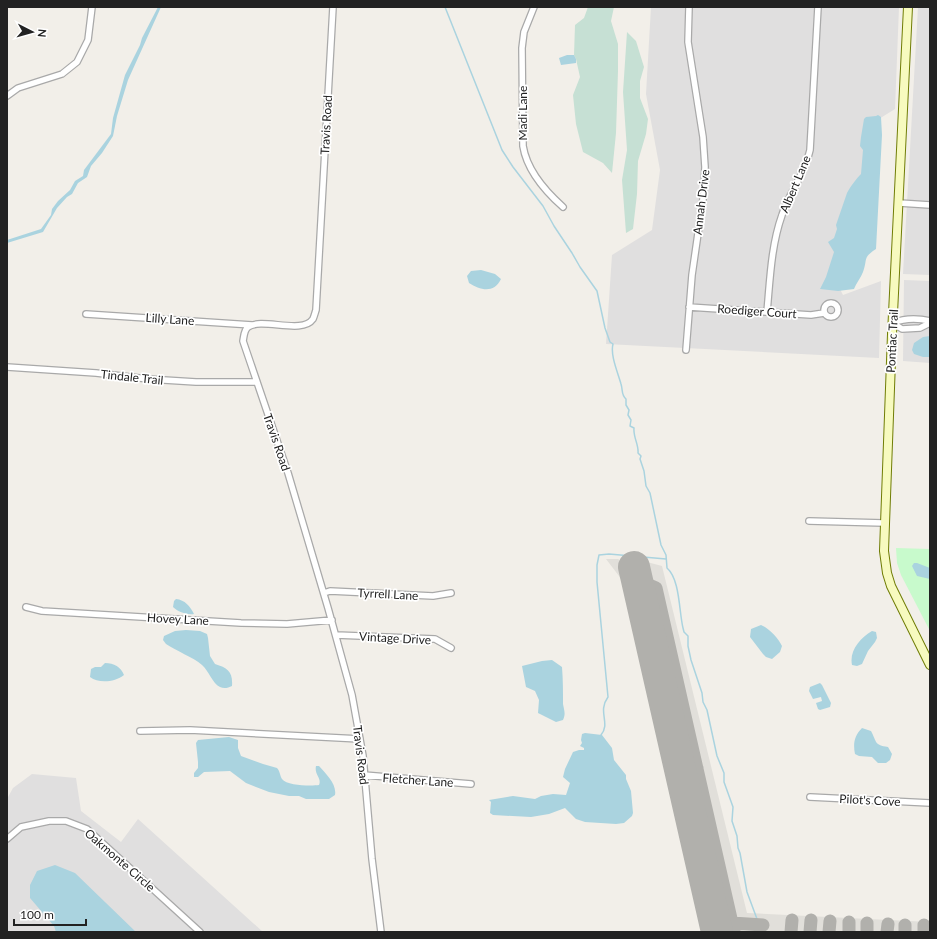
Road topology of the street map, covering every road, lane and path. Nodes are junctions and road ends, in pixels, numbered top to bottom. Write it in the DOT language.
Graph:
graph roads {
  1 [pos="92,7"];
  2 [pos="333,7"];
  3 [pos="534,7"];
  4 [pos="689,7"];
  5 [pos="818,7"];
  6 [pos="908,7"];
  7 [pos="7,96"];
  8 [pos="899,203"];
  9 [pos="930,205"];
  10 [pos="563,207"];
  11 [pos="689,307"];
  12 [pos="767,312"];
  13 [pos="824,313"];
  14 [pos="86,314"];
  15 [pos="930,322"];
  16 [pos="893,323"];
  17 [pos="254,325"];
  18 [pos="686,350"];
  19 [pos="7,367"];
  20 [pos="257,382"];
  21 [pos="809,521"];
  22 [pos="884,524"];
  23 [pos="324,593"];
  24 [pos="451,593"];
  25 [pos="26,607"];
  26 [pos="332,620"];
  27 [pos="336,635"];
  28 [pos="451,648"];
  29 [pos="930,666"];
  30 [pos="140,732"];
  31 [pos="360,739"];
  32 [pos="364,775"];
  33 [pos="471,784"];
  34 [pos="810,797"];
  35 [pos="930,803"];
  36 [pos="7,839"];
  37 [pos="200,932"];
  38 [pos="381,932"];
  1 -- 7 [label="street"];
  2 -- 17 [label="street, Travis Road"];
  3 -- 10 [label="street, Madi Lane"];
  4 -- 11 [label="street, Annah Drive"];
  5 -- 12 [label="street, Albert Lane"];
  6 -- 8 [label="main road, Pontiac Trail"];
  8 -- 9 [label="street"];
  8 -- 16 [label="main road, Pontiac Trail"];
  11 -- 12 [label="street, Roediger Court"];
  11 -- 18 [label="street, Annah Drive"];
  12 -- 13 [label="street, Roediger Court"];
  14 -- 17 [label="street, Lilly Lane"];
  15 -- 16 [label="street"];
  15 -- 16 [label="street"];
  16 -- 22 [label="main road, Pontiac Trail"];
  17 -- 20 [label="street, Travis Road"];
  19 -- 20 [label="street, Tindale Trail"];
  20 -- 23 [label="street, Travis Road"];
  21 -- 22 [label="street"];
  22 -- 29 [label="main road, Pontiac Trail"];
  23 -- 24 [label="street, Tyrrell Lane"];
  23 -- 26 [label="street, Travis Road"];
  25 -- 26 [label="street, Hovey Lane"];
  26 -- 27 [label="street, Travis Road"];
  27 -- 28 [label="street, Vintage Drive"];
  27 -- 31 [label="street, Travis Road"];
  30 -- 31 [label="street"];
  31 -- 32 [label="street, Travis Road"];
  32 -- 33 [label="street, Fletcher Lane"];
  32 -- 38 [label="street, Travis Road"];
  34 -- 35 [label="street, Pilot's Cove"];
  36 -- 37 [label="street, Oakmonte Circle"];
}
